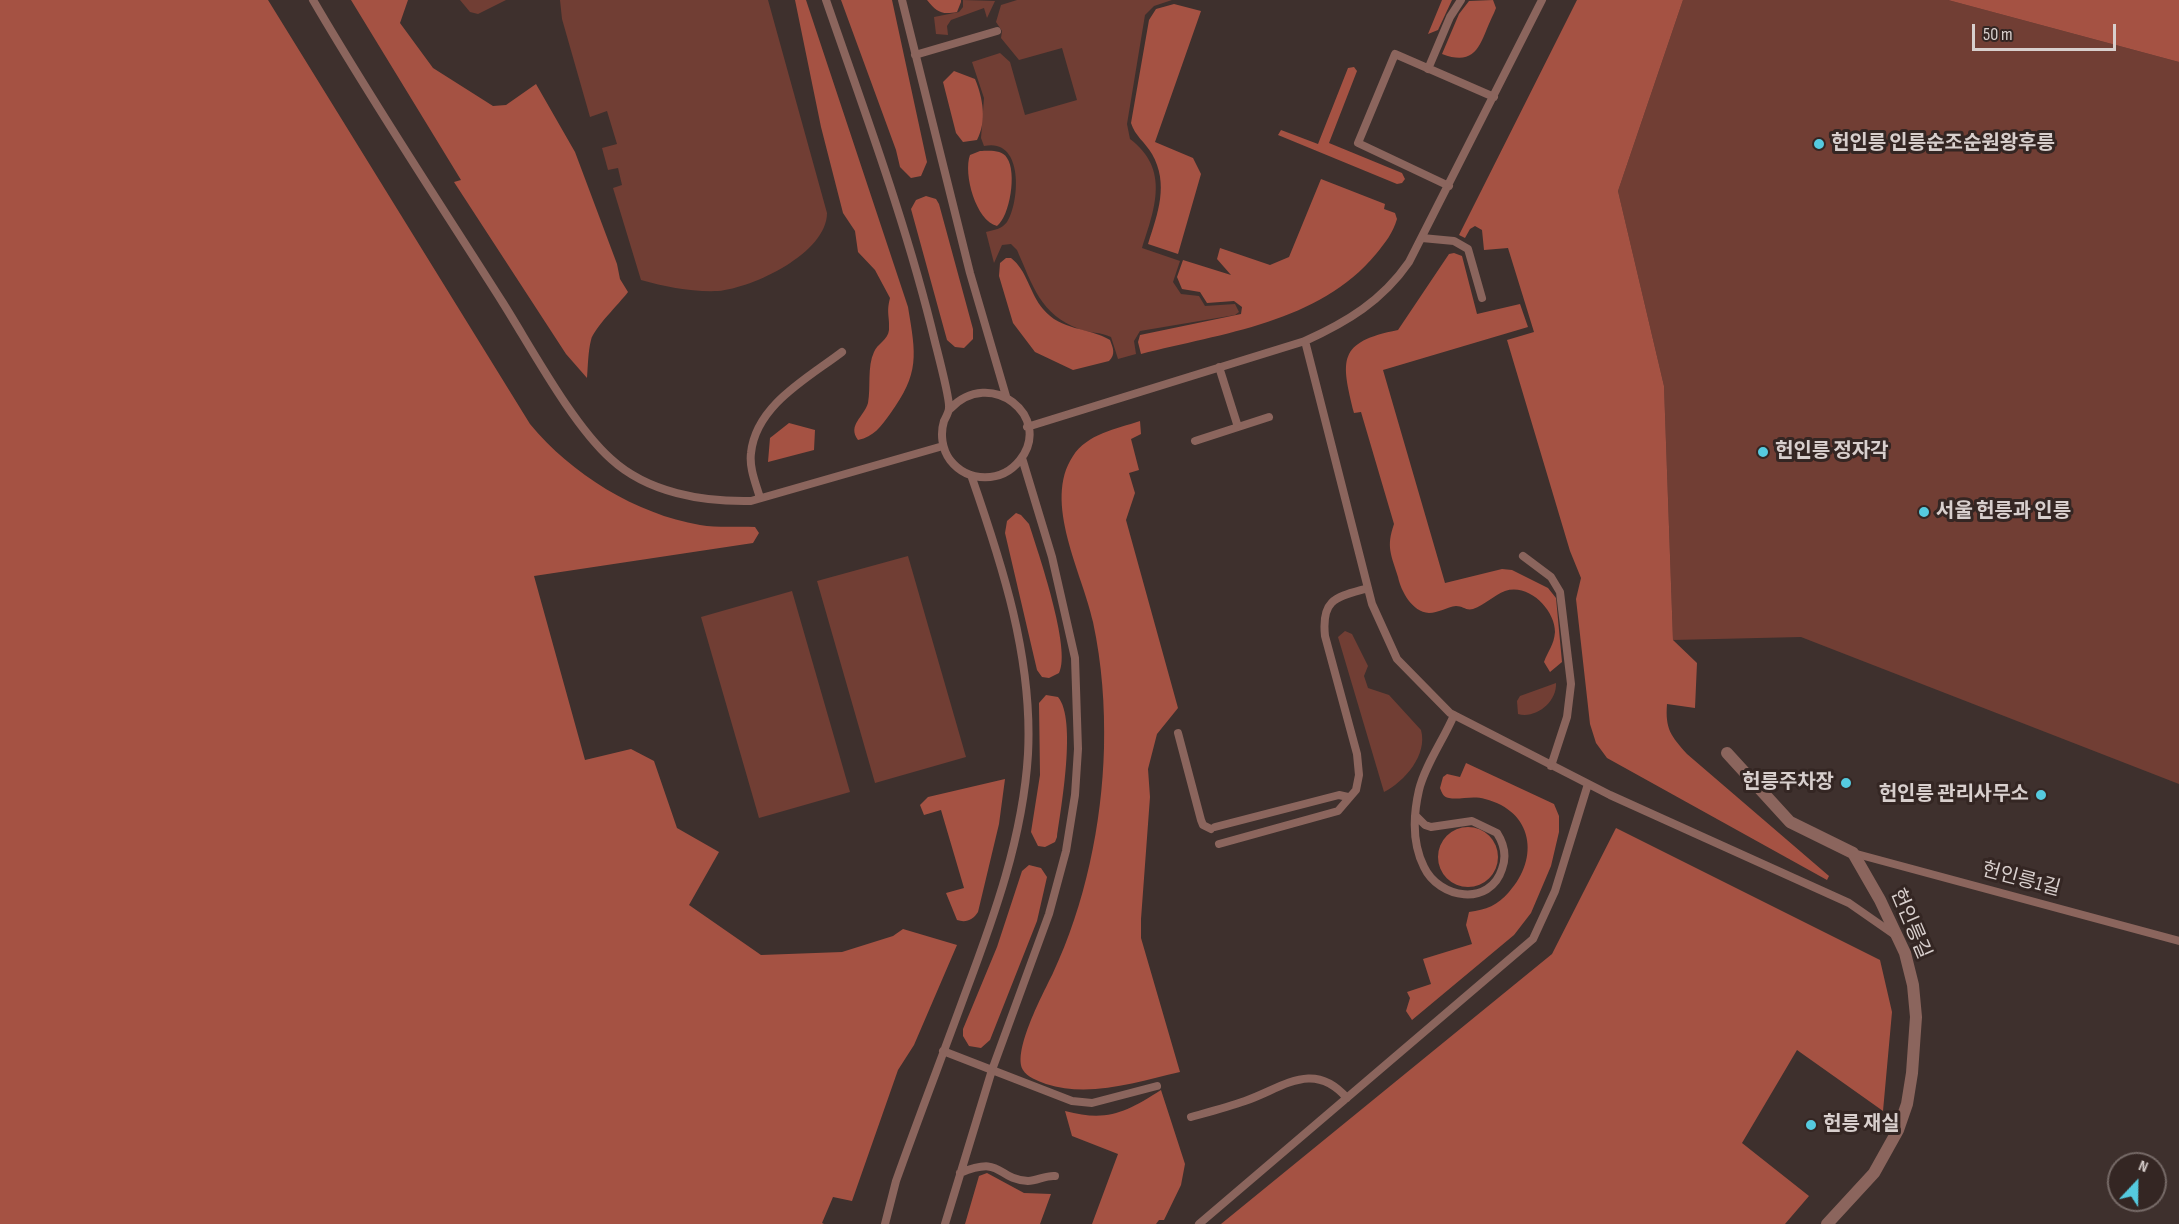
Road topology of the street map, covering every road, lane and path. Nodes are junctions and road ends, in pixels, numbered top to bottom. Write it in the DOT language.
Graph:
graph roads {
  1 [pos="313,0"];
  2 [pos="826,0"];
  3 [pos="902,0"];
  4 [pos="1461,0"];
  5 [pos="1542,0"];
  6 [pos="997,31"];
  7 [pos="915,55"];
  8 [pos="1428,69"];
  9 [pos="1494,97"];
  10 [pos="1449,186"];
  11 [pos="1422,238"];
  12 [pos="1482,298"];
  13 [pos="1305,341"];
  14 [pos="842,352"];
  15 [pos="1219,367"];
  16 [pos="1006,396"];
  17 [pos="950,409"];
  18 [pos="1269,417"];
  19 [pos="1028,427"];
  20 [pos="1238,427"];
  21 [pos="1195,441"];
  22 [pos="943,446"];
  23 [pos="1022,458"];
  24 [pos="971,475"];
  25 [pos="760,498"];
  26 [pos="1523,556"];
  27 [pos="1368,588"];
  28 [pos="1454,715"];
  29 [pos="1178,733"];
  30 [pos="1727,753"];
  31 [pos="1551,766"];
  32 [pos="1588,784"];
  33 [pos="1348,797"];
  34 [pos="1416,816"];
  35 [pos="1219,844"];
  36 [pos="1853,853"];
  37 [pos="1898,938"];
  38 [pos="2179,941"];
  39 [pos="944,1051"];
  40 [pos="992,1070"];
  41 [pos="1157,1086"];
  42 [pos="1347,1098"];
  43 [pos="1191,1117"];
  44 [pos="960,1173"];
  45 [pos="1055,1176"];
  46 [pos="885,1224"];
  47 [pos="945,1224"];
  48 [pos="1199,1224"];
  49 [pos="1827,1224"];
  1 -- 25 [label="lane"];
  2 -- 17 [label="lane"];
  3 -- 7 [label="lane"];
  4 -- 8 [label="lane"];
  5 -- 9 [label="lane"];
  6 -- 7 [label="lane"];
  7 -- 16 [label="lane"];
  8 -- 9 [label="lane"];
  8 -- 10 [label="lane"];
  9 -- 10 [label="lane"];
  10 -- 11 [label="lane"];
  11 -- 12 [label="lane"];
  11 -- 13 [label="lane"];
  13 -- 15 [label="lane"];
  13 -- 27 [label="lane"];
  14 -- 25 [label="lane"];
  15 -- 19 [label="lane"];
  15 -- 20 [label="lane"];
  16 -- 17 [label="lane"];
  16 -- 19 [label="lane"];
  17 -- 22 [label="lane"];
  18 -- 20 [label="lane"];
  19 -- 23 [label="lane"];
  20 -- 21 [label="lane"];
  22 -- 24 [label="lane"];
  22 -- 25 [label="lane"];
  23 -- 24 [label="lane"];
  23 -- 40 [label="lane"];
  24 -- 39 [label="lane"];
  26 -- 31 [label="lane"];
  27 -- 28 [label="lane"];
  27 -- 33 [label="lane"];
  28 -- 31 [label="lane"];
  28 -- 34 [label="lane"];
  29 -- 33 [label="lane"];
  30 -- 36 [label="street"];
  31 -- 32 [label="lane"];
  32 -- 37 [label="lane"];
  32 -- 42 [label="lane"];
  33 -- 35 [label="lane"];
  34 -- 34 [label="lane"];
  36 -- 37 [label="street, 헌인릉길"];
  36 -- 38 [label="lane, 헌인릉1길"];
  37 -- 49 [label="street, 헌인릉길"];
  39 -- 40 [label="lane"];
  39 -- 46 [label="lane"];
  40 -- 41 [label="lane"];
  40 -- 44 [label="lane"];
  42 -- 43 [label="lane"];
  42 -- 48 [label="lane"];
  44 -- 45 [label="lane"];
  44 -- 47 [label="lane"];
}
